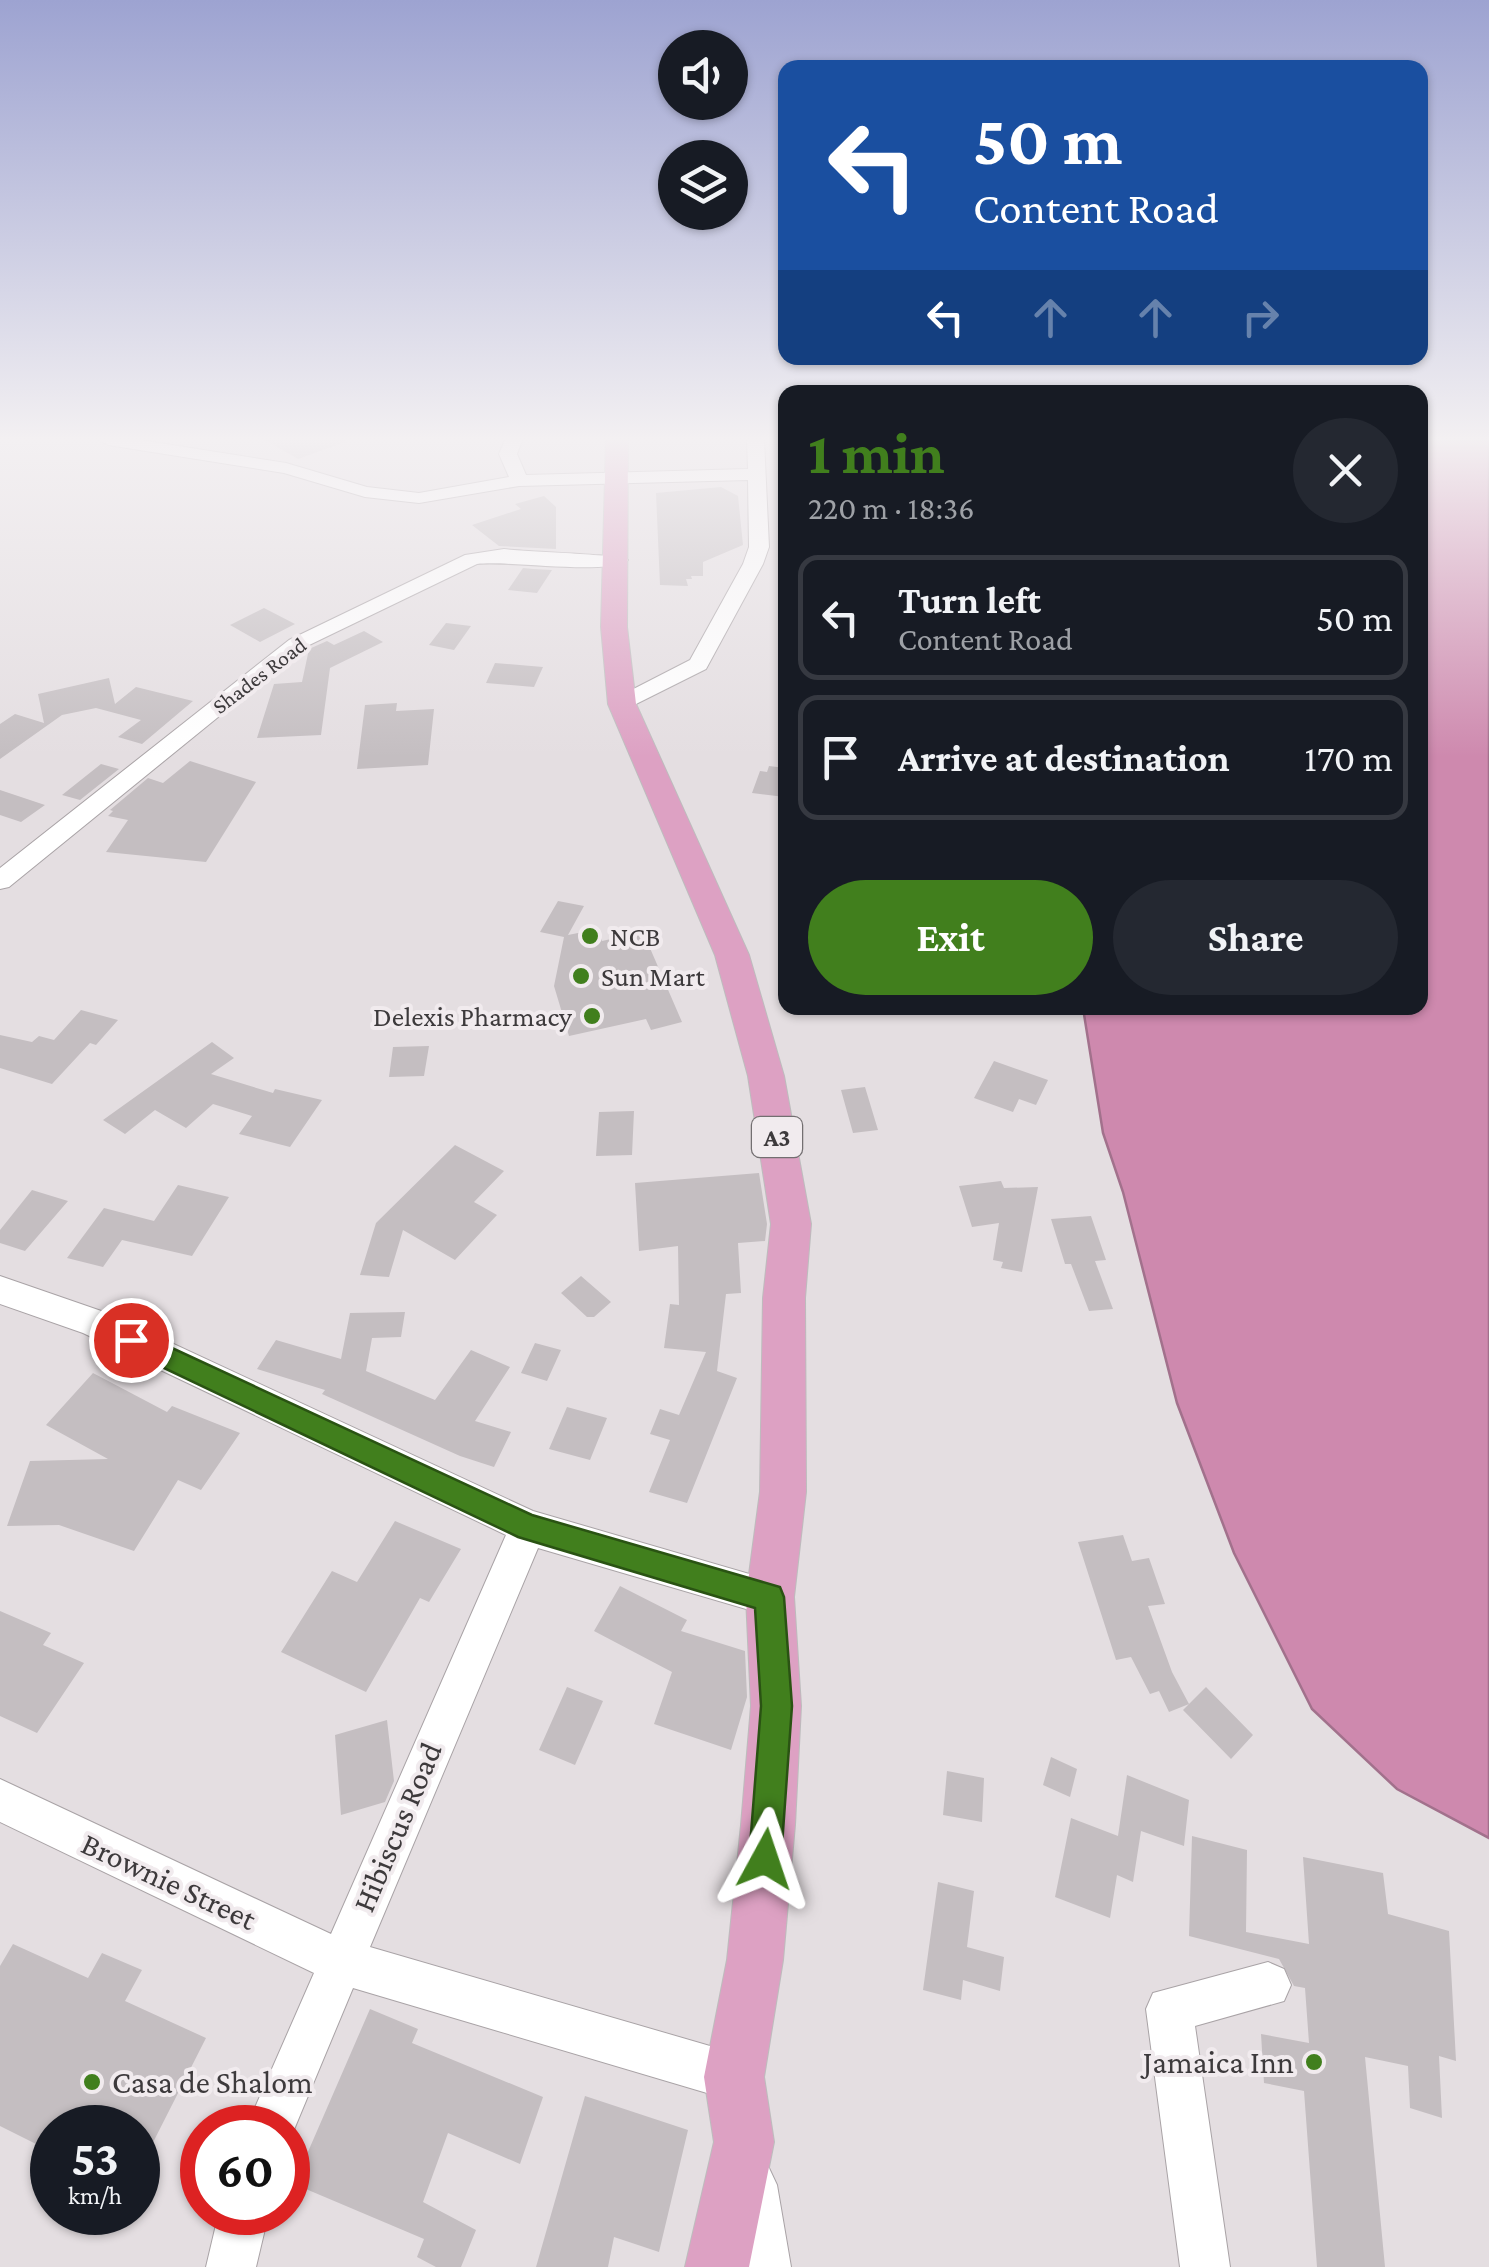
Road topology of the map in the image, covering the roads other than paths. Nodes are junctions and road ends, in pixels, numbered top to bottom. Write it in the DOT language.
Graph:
graph roads {
  1 [pos="618,546"];
  2 [pos="758,546"];
  3 [pos="618,560"];
  4 [pos="622,704"];
  5 [pos="0,881"];
  6 [pos="0,1290"];
  7 [pos="528,1527"];
  8 [pos="770,1597"];
  9 [pos="0,1800"];
  10 [pos="339,1961"];
  11 [pos="1268,1985"];
  12 [pos="734,2077"];
  13 [pos="280,2105"];
  14 [pos="744,2142"];
  15 [pos="239,2235"];
  16 [pos="231,2267"];
  17 [pos="717,2267"];
  18 [pos="766,2267"];
  19 [pos="1205,2267"];
  1 -- 3 [label="main road, A3"];
  2 -- 4 [label="street"];
  3 -- 4 [label="main road, A3"];
  3 -- 5 [label="street, Shades Road"];
  4 -- 8 [label="main road, A3"];
  6 -- 7 [label="street"];
  7 -- 8 [label="street"];
  7 -- 10 [label="street, Hibiscus Road"];
  8 -- 12 [label="main road, A3"];
  9 -- 10 [label="street, Brownie Street"];
  10 -- 12 [label="street, Brownie Street"];
  10 -- 13 [label="street, Hibiscus Road"];
  11 -- 19 [label="street"];
  12 -- 14 [label="main road, A3"];
  14 -- 17 [label="main road, A3"];
  14 -- 18 [label="street"];
  15 -- 16 [label="street"];
}
